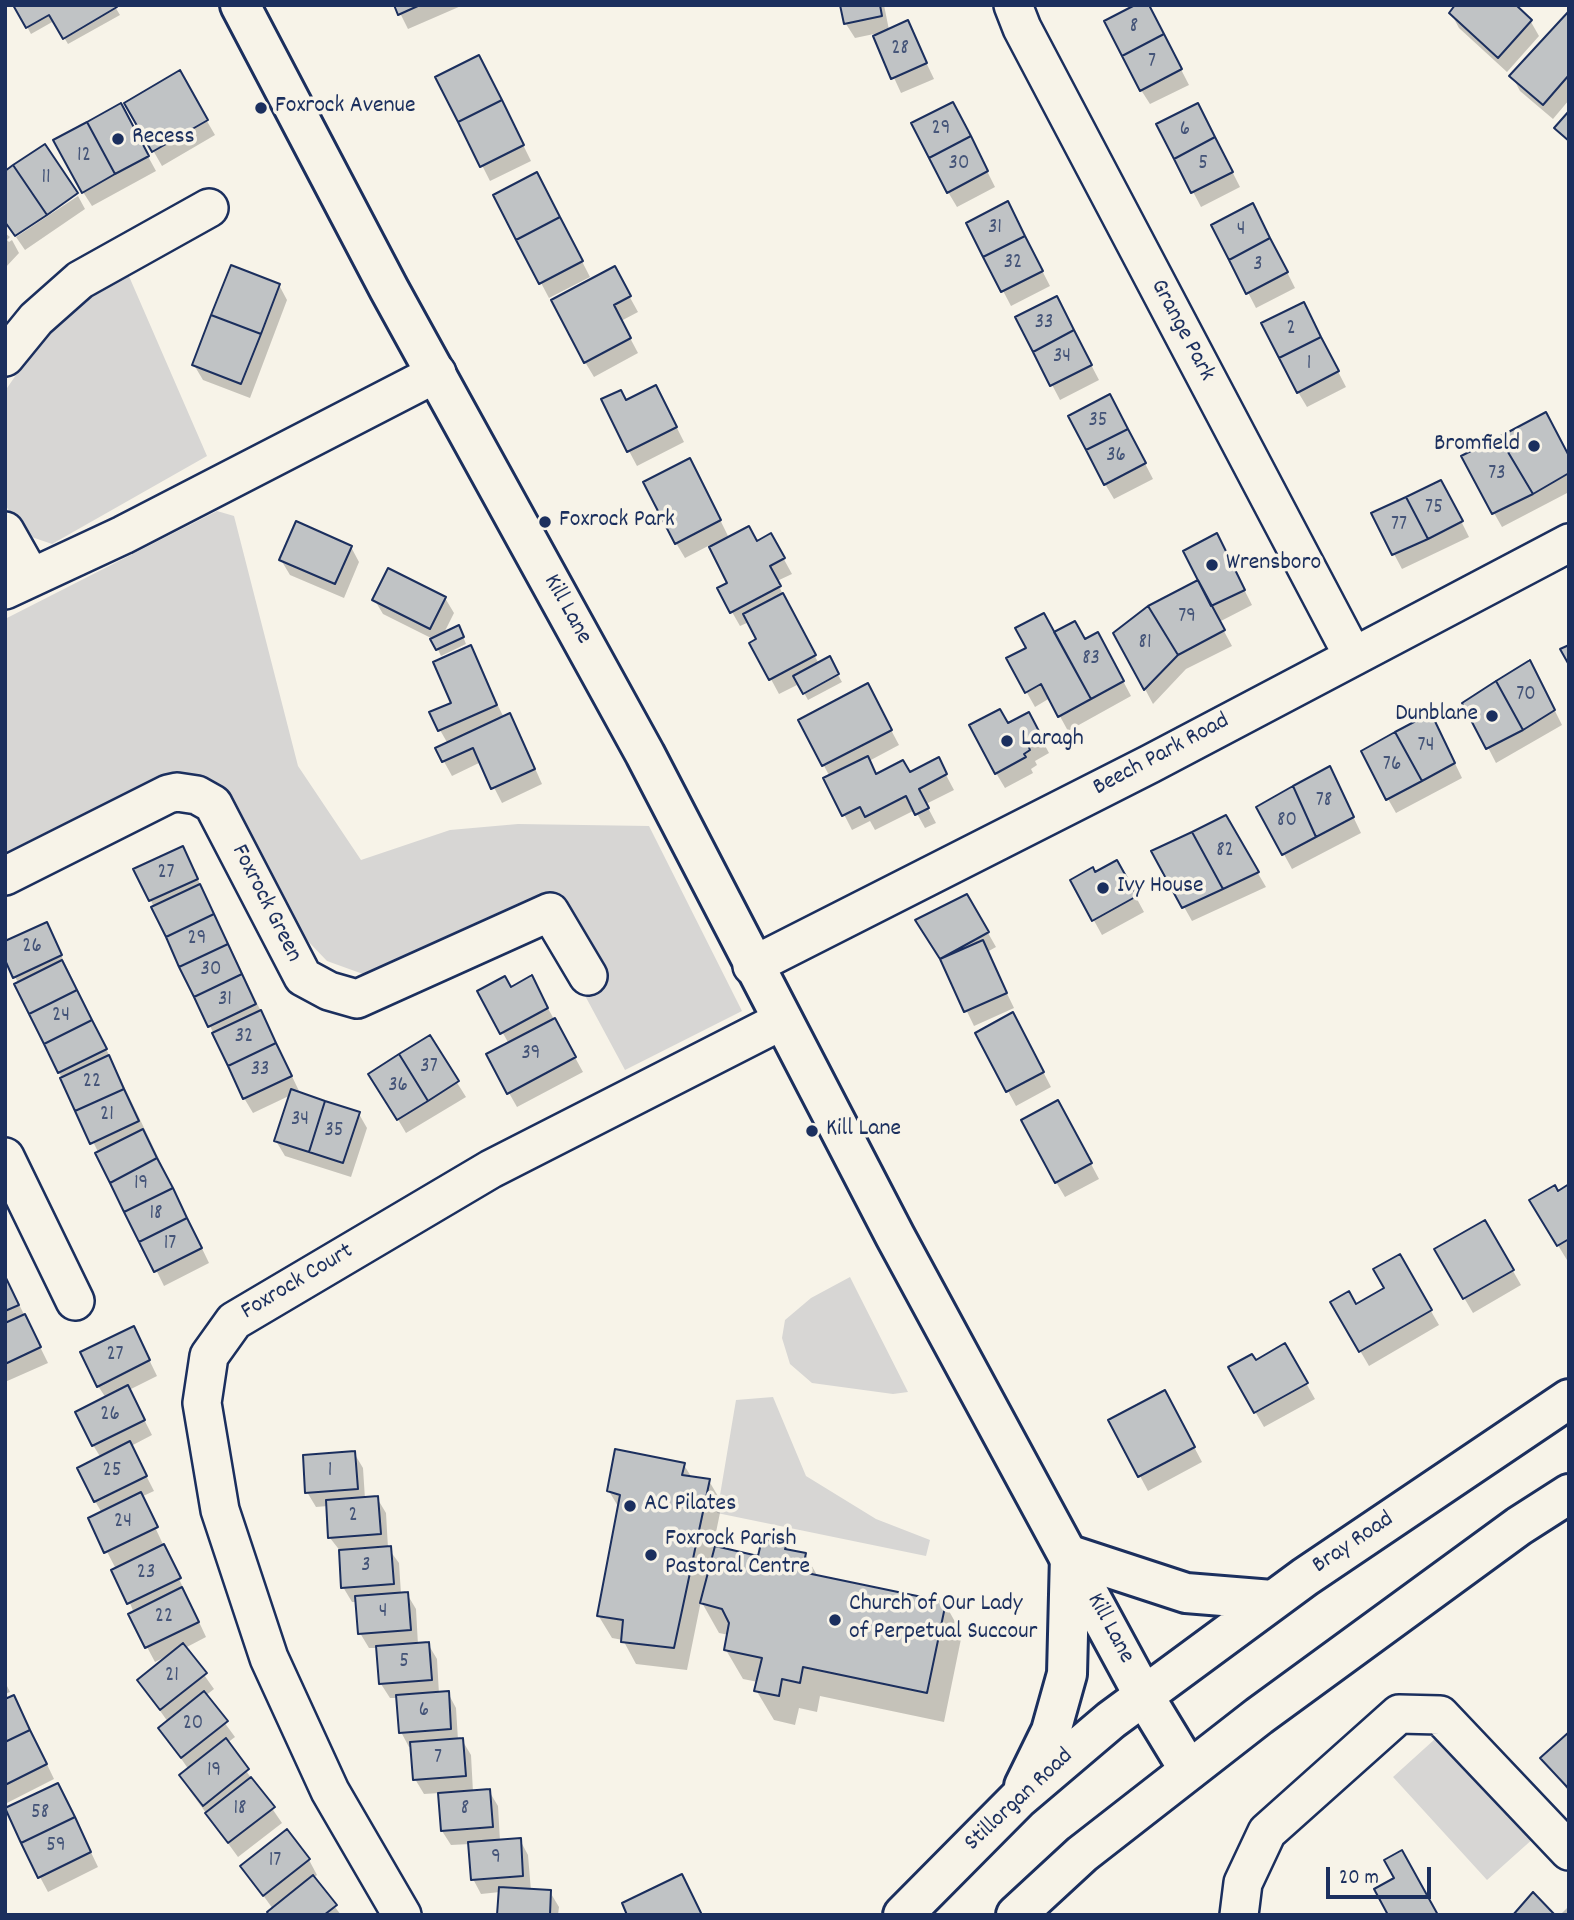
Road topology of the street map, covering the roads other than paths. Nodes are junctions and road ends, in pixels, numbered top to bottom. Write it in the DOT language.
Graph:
graph roads {
  1 [pos="240,5"];
  2 [pos="1013,5"];
  3 [pos="209,208"];
  4 [pos="5,357"];
  5 [pos="437,373"];
  6 [pos="5,531"];
  7 [pos="1569,543"];
  8 [pos="18,584"];
  9 [pos="1352,654"];
  10 [pos="5,876"];
  11 [pos="752,966"];
  12 [pos="588,976"];
  13 [pos="783,1020"];
  14 [pos="5,1157"];
  15 [pos="75,1301"];
  16 [pos="1569,1399"];
  17 [pos="1569,1494"];
  18 [pos="1070,1555"];
  19 [pos="1272,1600"];
  20 [pos="1144,1696"];
  21 [pos="1189,1770"];
  22 [pos="1018,1799"];
  23 [pos="1569,1852"];
  24 [pos="402,1915"];
  25 [pos="903,1915"];
  26 [pos="1016,1915"];
  27 [pos="1239,1915"];
  1 -- 5 [label="main road, Kill Lane"];
  2 -- 9 [label="street, Grange Park"];
  3 -- 4 [label="street"];
  5 -- 8 [label="street"];
  5 -- 11 [label="main road, Kill Lane"];
  6 -- 8 [label="street"];
  7 -- 9 [label="street, Beech Park Road"];
  9 -- 11 [label="street, Beech Park Road"];
  10 -- 12 [label="street, Foxrock Green"];
  11 -- 13 [label="main road, Kill Lane"];
  13 -- 18 [label="main road, Kill Lane"];
  13 -- 24 [label="street, Foxrock Court"];
  14 -- 15 [label="street"];
  16 -- 19 [label="main road, Bray Road"];
  17 -- 21 [label="main road"];
  18 -- 19 [label="main road"];
  18 -- 20 [label="main road, Kill Lane"];
  18 -- 22 [label="main road"];
  19 -- 20 [label="main road, Bray Road"];
  20 -- 21 [label="main road, Kill Lane"];
  20 -- 22 [label="main road, Stillorgan Road"];
  21 -- 26 [label="main road"];
  22 -- 25 [label="main road, Stillorgan Road"];
  23 -- 27 [label="street"];
}
